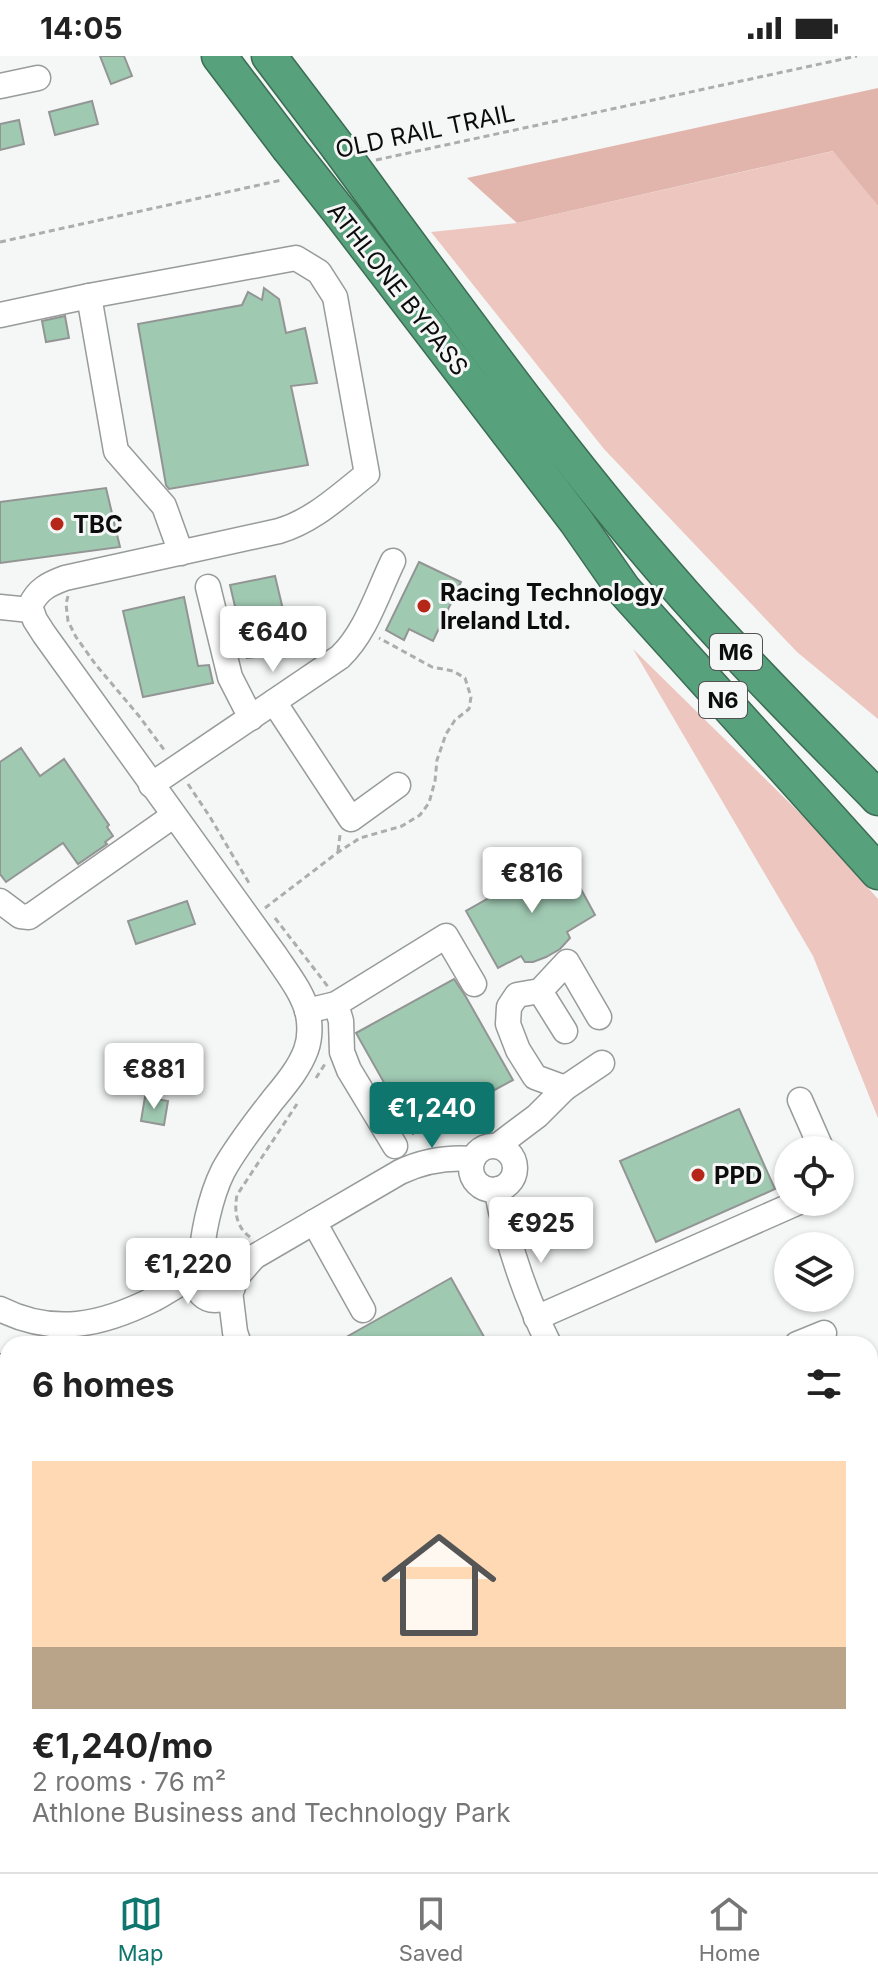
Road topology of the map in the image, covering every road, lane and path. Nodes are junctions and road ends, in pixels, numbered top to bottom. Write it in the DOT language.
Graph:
graph roads {
  1 [pos="219,56"];
  2 [pos="269,56"];
  3 [pos="857,56"];
  4 [pos="38,78"];
  5 [pos="0,86"];
  6 [pos="370,162"];
  7 [pos="286,163"];
  8 [pos="0,242"];
  9 [pos="89,296"];
  10 [pos="0,315"];
  11 [pos="602,498"];
  12 [pos="576,521"];
  13 [pos="181,553"];
  14 [pos="393,561"];
  15 [pos="72,577"];
  16 [pos="208,587"];
  17 [pos="0,607"];
  18 [pos="30,610"];
  19 [pos="274,702"];
  20 [pos="251,718"];
  21 [pos="177,768"];
  22 [pos="878,774"];
  23 [pos="151,785"];
  24 [pos="398,785"];
  25 [pos="878,798"];
  26 [pos="173,816"];
  27 [pos="878,841"];
  28 [pos="878,872"];
  29 [pos="249,883"];
  30 [pos="0,901"];
  31 [pos="266,908"];
  32 [pos="474,984"];
  33 [pos="540,991"];
  34 [pos="336,1004"];
  35 [pos="307,1011"];
  36 [pos="599,1017"];
  37 [pos="565,1031"];
  38 [pos="328,1055"];
  39 [pos="602,1063"];
  40 [pos="310,1086"];
  41 [pos="565,1088"];
  42 [pos="303,1096"];
  43 [pos="800,1100"];
  44 [pos="816,1136"];
  45 [pos="395,1146"];
  46 [pos="505,1153"];
  47 [pos="474,1169"];
  48 [pos="498,1189"];
  49 [pos="774,1213"];
  50 [pos="314,1222"];
  51 [pos="257,1248"];
  52 [pos="215,1279"];
  53 [pos="0,1309"];
  54 [pos="363,1310"];
  55 [pos="536,1318"];
  56 [pos="824,1333"];
  57 [pos="77,1335"];
  58 [pos="236,1336"];
  59 [pos="545,1336"];
  60 [pos="817,1336"];
  61 [pos="0,1826"];
  62 [pos="0,1833"];
  1 -- 7 [label="highway, ATHLONE BYPASS / N6"];
  2 -- 11 [label="highway, ATHLONE BYPASS / N6, bridge"];
  3 -- 6 [label="path, OLD RAIL TRAIL"];
  4 -- 5 [label="street"];
  7 -- 8 [label="path"];
  7 -- 12 [label="highway, ATHLONE BYPASS / N6, bridge"];
  9 -- 10 [label="street"];
  9 -- 13 [label="street"];
  9 -- 13 [label="street"];
  11 -- 22 [label="highway, N6"];
  11 -- 25 [label="highway, M6"];
  12 -- 27 [label="highway, M6"];
  12 -- 28 [label="highway, N6"];
  13 -- 15 [label="street"];
  14 -- 19 [label="street"];
  15 -- 18 [label="street"];
  15 -- 21 [label="path"];
  16 -- 20 [label="street"];
  17 -- 18 [label="street"];
  18 -- 23 [label="street"];
  19 -- 20 [label="street"];
  19 -- 24 [label="street"];
  20 -- 21 [label="street"];
  21 -- 23 [label="street"];
  21 -- 29 [label="path"];
  23 -- 26 [label="street"];
  26 -- 30 [label="street"];
  26 -- 35 [label="street"];
  31 -- 34 [label="path"];
  32 -- 34 [label="street"];
  33 -- 36 [label="street"];
  33 -- 37 [label="street"];
  33 -- 41 [label="street"];
  34 -- 35 [label="street"];
  34 -- 45 [label="street"];
  35 -- 52 [label="street"];
  38 -- 40 [label="path"];
  39 -- 41 [label="street"];
  41 -- 46 [label="street"];
  42 -- 51 [label="path"];
  43 -- 44 [label="street"];
  46 -- 47 [label="street"];
  46 -- 48 [label="street"];
  47 -- 48 [label="street"];
  47 -- 50 [label="street"];
  48 -- 55 [label="street"];
  49 -- 55 [label="street"];
  50 -- 51 [label="street"];
  50 -- 54 [label="street"];
  51 -- 52 [label="street"];
  52 -- 57 [label="street"];
  52 -- 58 [label="street"];
  53 -- 57 [label="street"];
  55 -- 59 [label="street"];
  56 -- 60 [label="street"];
  61 -- 62 [label="street"];
}
